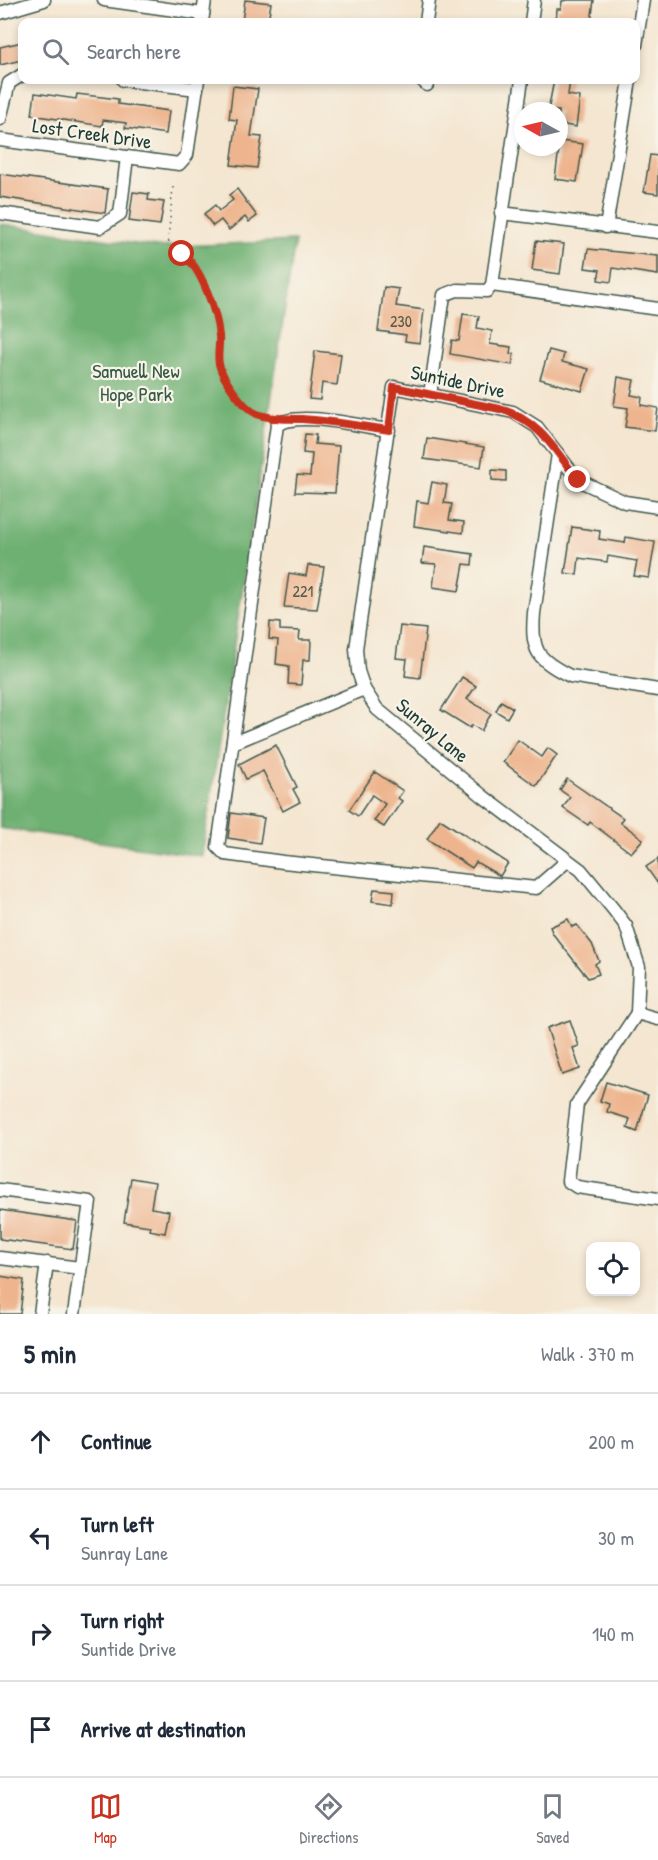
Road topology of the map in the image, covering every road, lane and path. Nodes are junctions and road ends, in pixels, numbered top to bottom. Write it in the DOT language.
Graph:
graph roads {
  1 [pos="44,0"];
  2 [pos="104,0"];
  3 [pos="205,0"];
  4 [pos="429,0"];
  5 [pos="534,0"];
  6 [pos="643,0"];
  7 [pos="0,13"];
  8 [pos="203,18"];
  9 [pos="427,18"];
  10 [pos="532,18"];
  11 [pos="640,19"];
  12 [pos="18,77"];
  13 [pos="197,84"];
  14 [pos="521,84"];
  15 [pos="629,84"];
  16 [pos="0,119"];
  17 [pos="0,140"];
  18 [pos="127,157"];
  19 [pos="173,187"];
  20 [pos="0,213"];
  21 [pos="501,213"];
  22 [pos="606,227"];
  23 [pos="658,232"];
  24 [pos="492,285"];
  25 [pos="658,309"];
  26 [pos="394,387"];
  27 [pos="430,394"];
  28 [pos="284,420"];
  29 [pos="389,430"];
  30 [pos="558,454"];
  31 [pos="658,507"];
  32 [pos="364,689"];
  33 [pos="658,690"];
  34 [pos="233,743"];
  35 [pos="567,861"];
  36 [pos="637,1013"];
  37 [pos="658,1019"];
  38 [pos="0,1190"];
  39 [pos="658,1199"];
  40 [pos="0,1258"];
  41 [pos="46,1263"];
  42 [pos="80,1268"];
  43 [pos="40,1314"];
  44 [pos="74,1314"];
  1 -- 7 [label="street"];
  2 -- 8 [label="street"];
  3 -- 8 [label="street"];
  4 -- 9 [label="street"];
  5 -- 10 [label="street"];
  6 -- 11 [label="street"];
  12 -- 16 [label="street"];
  13 -- 18 [label="street, Lost Creek Drive"];
  14 -- 21 [label="street"];
  15 -- 22 [label="street"];
  17 -- 18 [label="street, Lost Creek Drive"];
  18 -- 20 [label="street"];
  19 -- 28 [label="path"];
  21 -- 22 [label="street"];
  21 -- 24 [label="street"];
  22 -- 23 [label="street"];
  24 -- 25 [label="street"];
  24 -- 27 [label="street"];
  26 -- 27 [label="street, Suntide Drive"];
  26 -- 29 [label="street, Sunray Lane"];
  27 -- 30 [label="street, Suntide Drive"];
  28 -- 29 [label="street"];
  28 -- 34 [label="street"];
  29 -- 32 [label="street, Sunray Lane"];
  30 -- 31 [label="street, Suntide Drive"];
  30 -- 33 [label="street"];
  32 -- 34 [label="street"];
  32 -- 35 [label="street, Sunray Lane"];
  34 -- 35 [label="street"];
  35 -- 36 [label="street, Sunray Lane"];
  36 -- 37 [label="street"];
  36 -- 39 [label="street"];
  38 -- 42 [label="street"];
  40 -- 41 [label="street"];
  41 -- 42 [label="street"];
  41 -- 43 [label="street"];
  42 -- 44 [label="street"];
}
